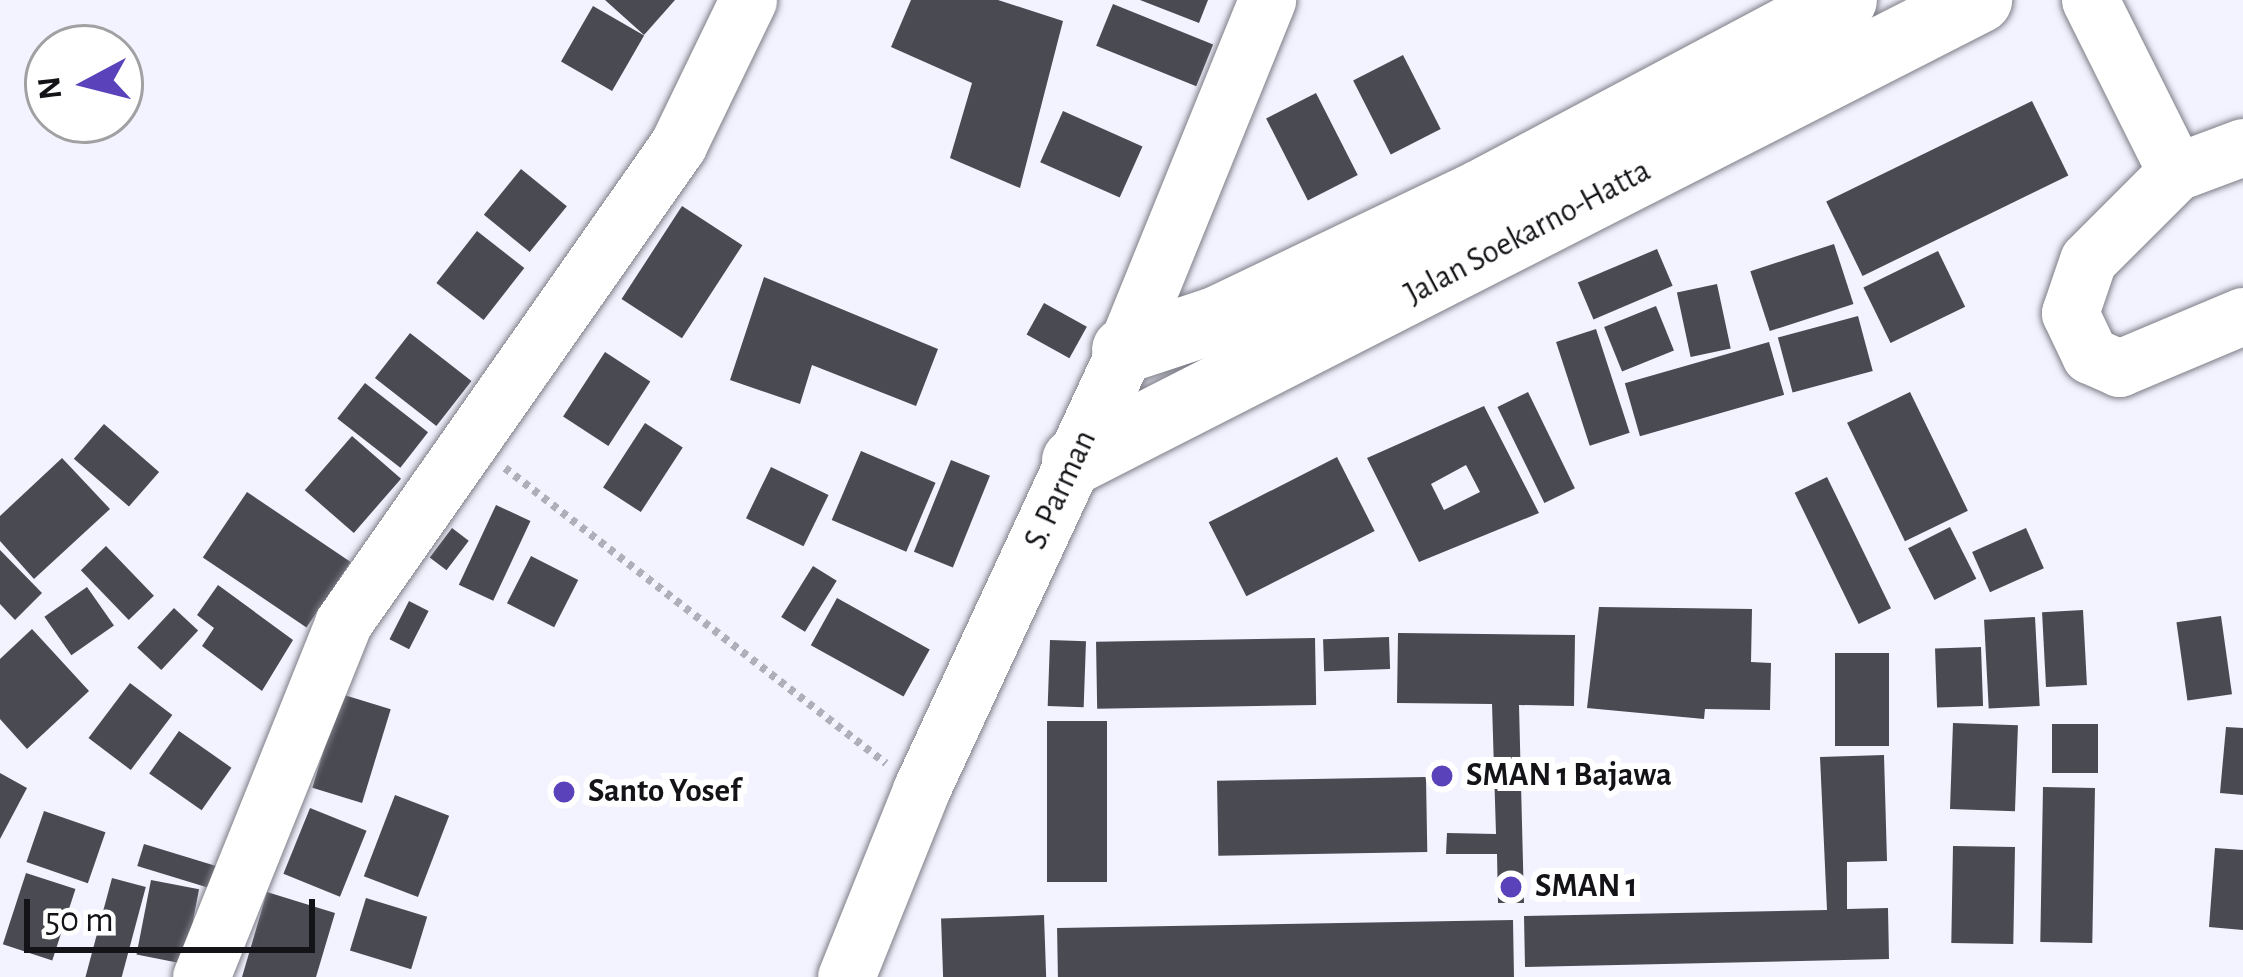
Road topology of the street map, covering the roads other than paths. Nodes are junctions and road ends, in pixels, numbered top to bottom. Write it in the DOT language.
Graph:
graph roads {
  1 [pos="748,0"];
  2 [pos="1267,0"];
  3 [pos="1844,0"];
  4 [pos="1978,0"];
  5 [pos="2090,0"];
  6 [pos="2243,146"];
  7 [pos="2176,172"];
  8 [pos="2243,316"];
  9 [pos="1125,350"];
  10 [pos="1075,461"];
  11 [pos="200,977"];
  12 [pos="846,977"];
  1 -- 11 [label="street"];
  2 -- 9 [label="street, S. Parman"];
  3 -- 9 [label="highway, Jalan Soekarno-Hatta"];
  4 -- 10 [label="highway, Jalan Soekarno-Hatta"];
  5 -- 7 [label="street"];
  6 -- 7 [label="street"];
  7 -- 8 [label="street"];
  9 -- 10 [label="street, S. Parman"];
  10 -- 12 [label="street, S. Parman"];
}
